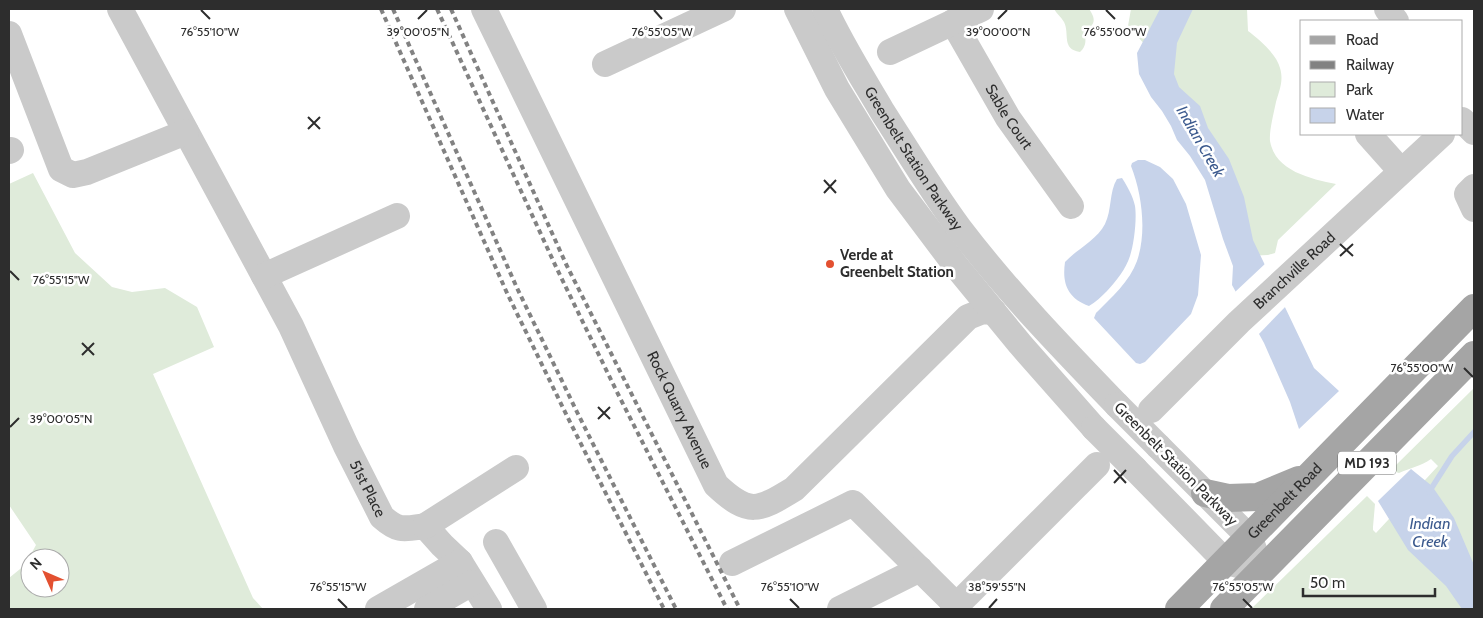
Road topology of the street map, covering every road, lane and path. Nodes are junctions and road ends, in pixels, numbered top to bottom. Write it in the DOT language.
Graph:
graph roads {
  1 [pos="120,9"];
  2 [pos="484,9"];
  3 [pos="723,9"];
  4 [pos="791,9"];
  5 [pos="798,9"];
  6 [pos="802,9"];
  7 [pos="824,9"];
  8 [pos="981,9"];
  9 [pos="1387,9"];
  10 [pos="1395,20"];
  11 [pos="953,22"];
  12 [pos="9,34"];
  13 [pos="890,52"];
  14 [pos="605,64"];
  15 [pos="1474,104"];
  16 [pos="1463,115"];
  17 [pos="1463,121"];
  18 [pos="186,132"];
  19 [pos="1474,132"];
  20 [pos="1369,135"];
  21 [pos="1441,135"];
  22 [pos="1401,171"];
  23 [pos="1474,187"];
  24 [pos="1071,206"];
  25 [pos="1474,209"];
  26 [pos="397,216"];
  27 [pos="264,276"];
  28 [pos="1474,308"];
  29 [pos="994,312"];
  30 [pos="1474,355"];
  31 [pos="1151,410"];
  32 [pos="1097,465"];
  33 [pos="516,468"];
  34 [pos="1310,476"];
  35 [pos="1205,493"];
  36 [pos="425,526"];
  37 [pos="1250,538"];
  38 [pos="496,542"];
  39 [pos="1226,562"];
  40 [pos="732,563"];
  41 [pos="920,569"];
  42 [pos="1261,571"];
  43 [pos="466,572"];
  44 [pos="955,608"];
  45 [pos="378,609"];
  46 [pos="428,609"];
  47 [pos="489,609"];
  48 [pos="534,609"];
  49 [pos="840,609"];
  50 [pos="1179,609"];
  51 [pos="1224,609"];
  1 -- 18 [label="street, 51st Place"];
  2 -- 29 [label="street, Rock Quarry Avenue"];
  3 -- 14 [label="street"];
  4 -- 5 [label="street"];
  5 -- 6 [label="street"];
  5 -- 29 [label="street, Greenbelt Station Parkway"];
  7 -- 35 [label="street, Greenbelt Station Parkway, bridge"];
  8 -- 11 [label="street"];
  9 -- 10 [label="street"];
  11 -- 13 [label="street"];
  11 -- 24 [label="street, Sable Court"];
  12 -- 18 [label="street"];
  15 -- 16 [label="street"];
  17 -- 19 [label="street"];
  18 -- 27 [label="street, 51st Place"];
  20 -- 22 [label="street"];
  21 -- 22 [label="street, Branchville Road"];
  22 -- 31 [label="street, Branchville Road"];
  23 -- 25 [label="street"];
  26 -- 27 [label="street"];
  27 -- 36 [label="street, 51st Place"];
  28 -- 34 [label="main road, Greenbelt Road / MD 193"];
  29 -- 39 [label="street, Greenbelt Station Parkway, bridge"];
  30 -- 42 [label="main road, MD 193"];
  32 -- 44 [label="street"];
  33 -- 36 [label="street"];
  34 -- 35 [label="main road"];
  34 -- 37 [label="main road, Greenbelt Road / MD 193"];
  35 -- 37 [label="street, Greenbelt Station Parkway"];
  36 -- 43 [label="street"];
  37 -- 39 [label="main road, Greenbelt Road / MD 193"];
  37 -- 42 [label="street, Greenbelt Station Parkway"];
  38 -- 48 [label="street"];
  39 -- 42 [label="street"];
  39 -- 50 [label="main road, Greenbelt Road / MD 193"];
  40 -- 41 [label="street"];
  41 -- 44 [label="street"];
  41 -- 49 [label="street"];
  42 -- 51 [label="main road, MD 193"];
  43 -- 45 [label="street"];
  43 -- 46 [label="street"];
  43 -- 47 [label="street"];
}
